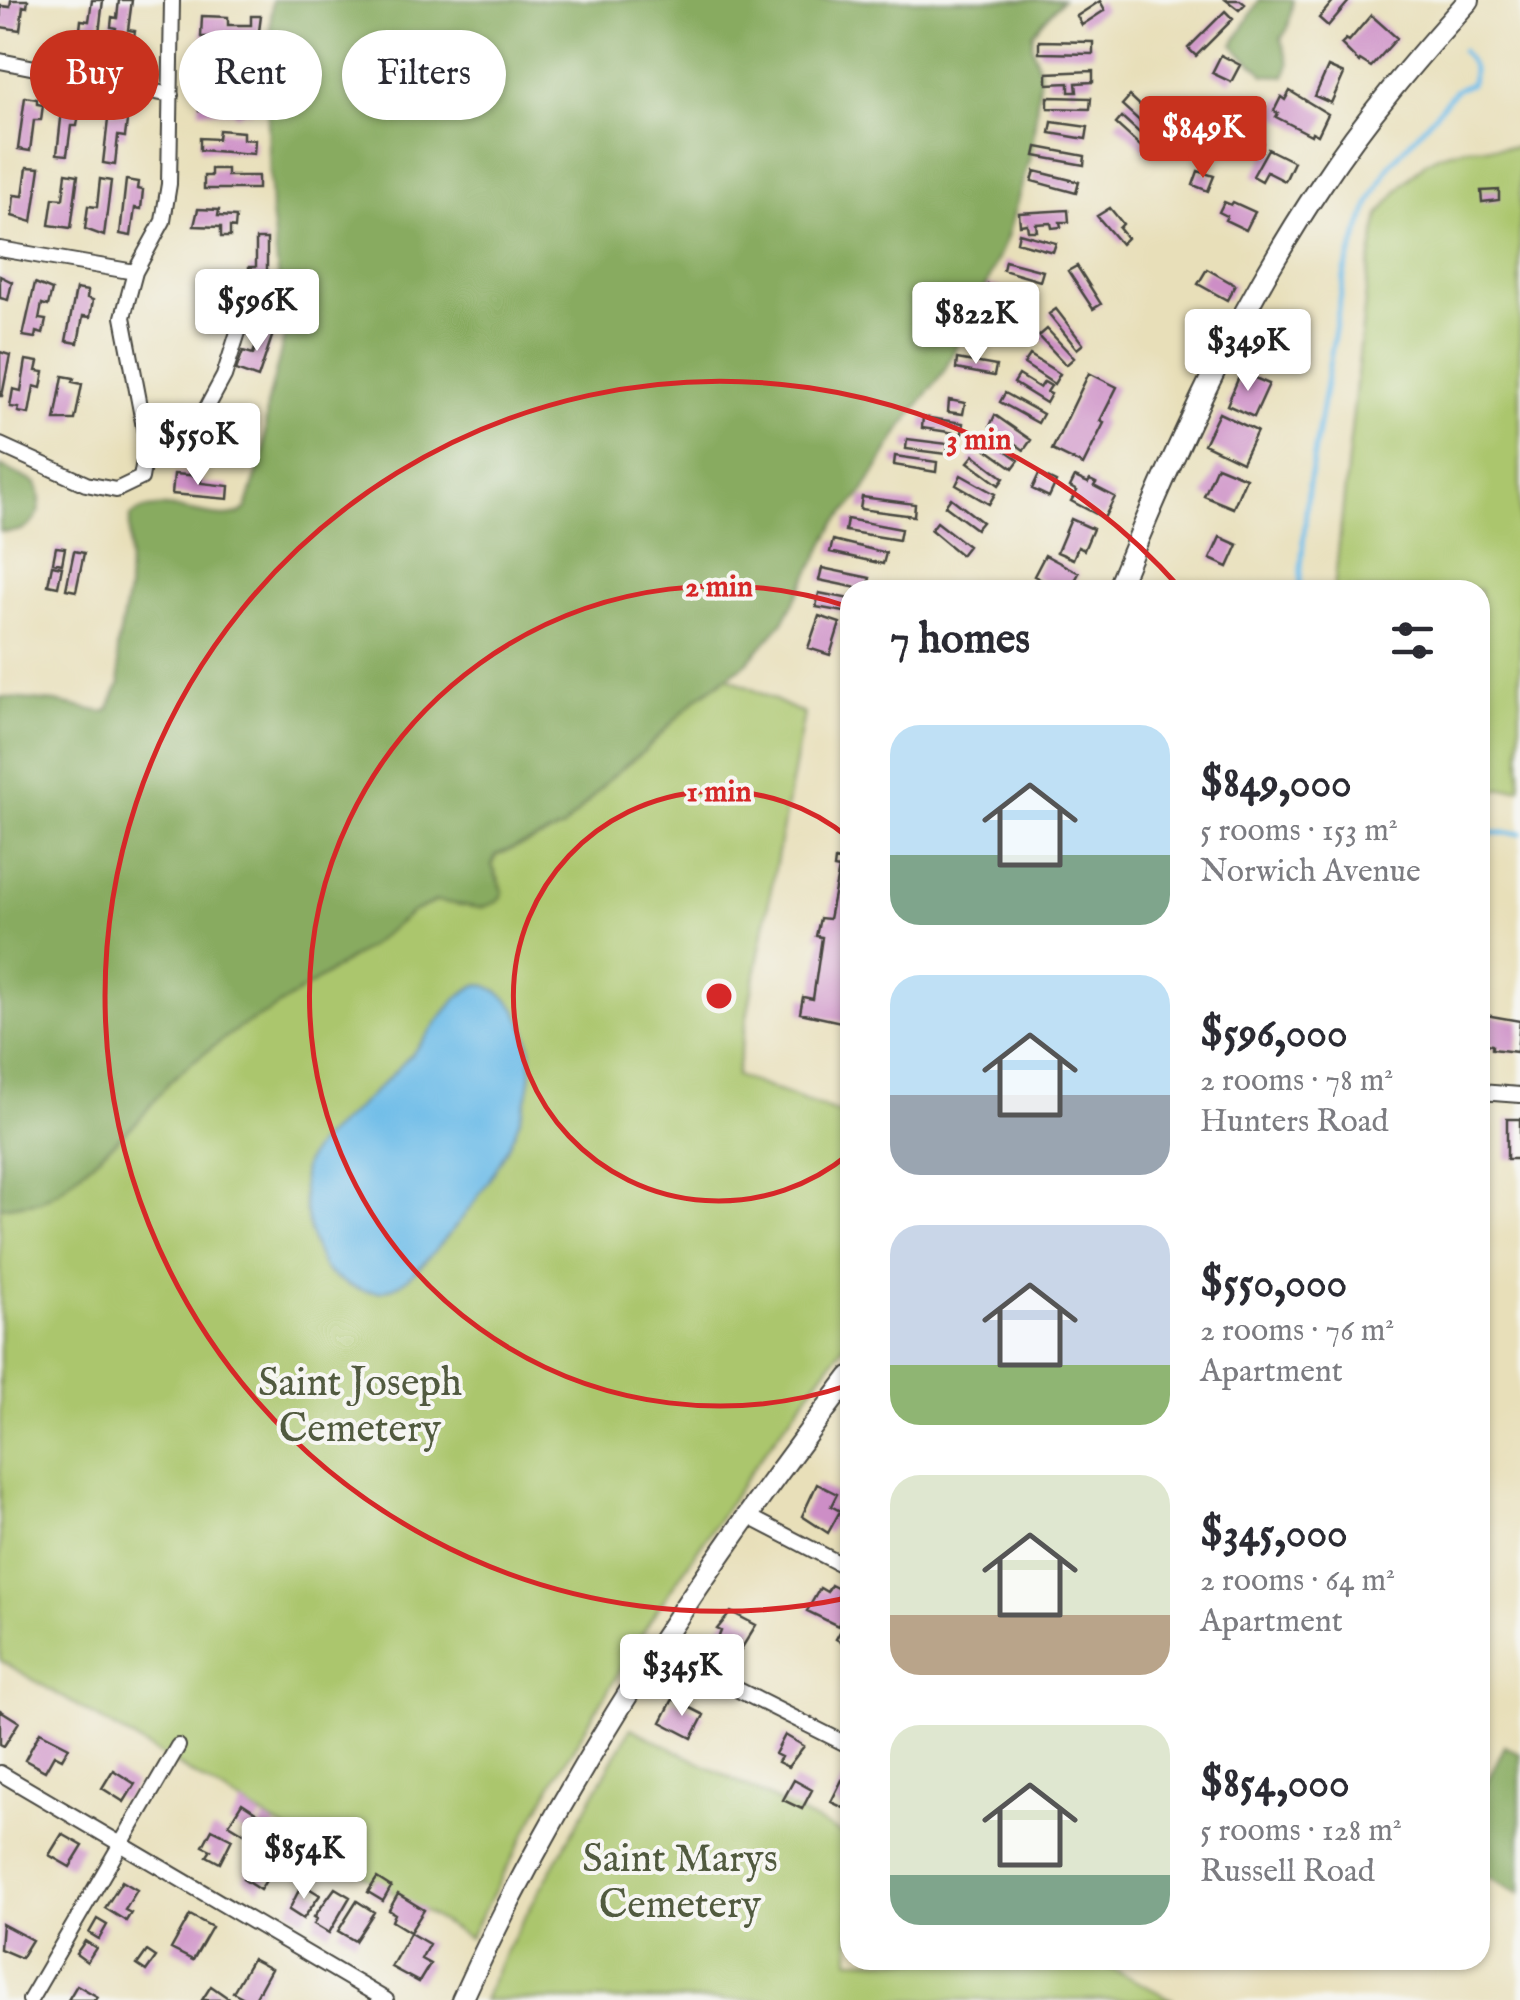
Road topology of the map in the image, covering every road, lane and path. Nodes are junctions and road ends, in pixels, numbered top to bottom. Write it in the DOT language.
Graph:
graph roads {
  1 [pos="172,0"];
  2 [pos="1468,0"];
  3 [pos="0,61"];
  4 [pos="171,95"];
  5 [pos="0,248"];
  6 [pos="134,272"];
  7 [pos="246,307"];
  8 [pos="144,427"];
  9 [pos="0,445"];
  10 [pos="1122,580"];
  11 [pos="1490,1093"];
  12 [pos="1520,1096"];
  13 [pos="840,1394"];
  14 [pos="746,1515"];
  15 [pos="840,1564"];
  16 [pos="657,1649"];
  17 [pos="840,1741"];
  18 [pos="178,1746"];
  19 [pos="0,1773"];
  20 [pos="121,1844"];
  21 [pos="30,2000"];
  22 [pos="386,2000"];
  23 [pos="462,2000"];
  1 -- 4 [label="street"];
  2 -- 10 [label="main road"];
  3 -- 4 [label="street"];
  4 -- 6 [label="street"];
  5 -- 6 [label="street"];
  6 -- 8 [label="street"];
  7 -- 8 [label="street"];
  8 -- 9 [label="street"];
  11 -- 12 [label="street"];
  13 -- 14 [label="main road"];
  14 -- 15 [label="street"];
  14 -- 16 [label="main road"];
  16 -- 17 [label="street"];
  16 -- 23 [label="main road"];
  18 -- 20 [label="street"];
  19 -- 20 [label="street"];
  20 -- 21 [label="street"];
  20 -- 22 [label="street"];
}
